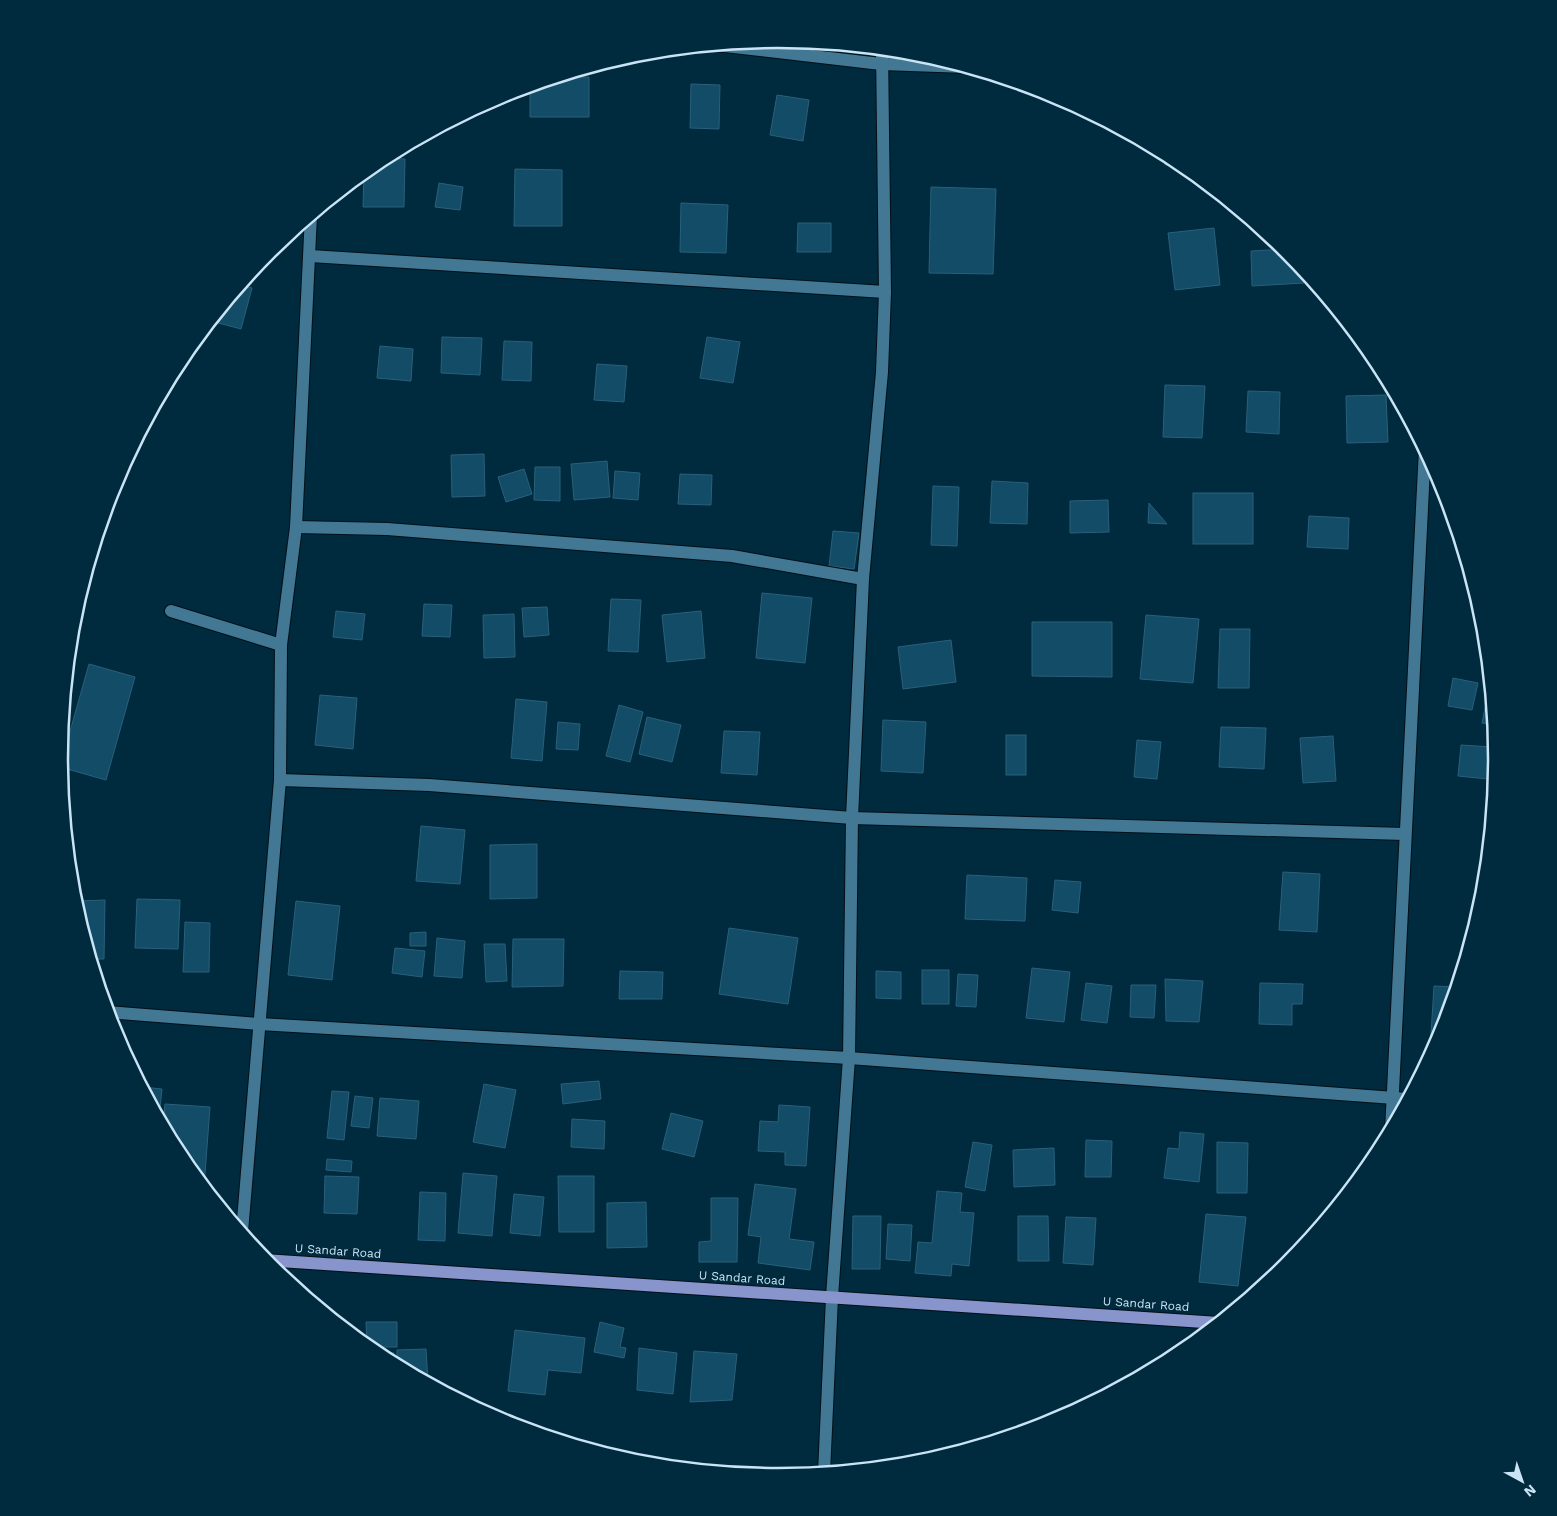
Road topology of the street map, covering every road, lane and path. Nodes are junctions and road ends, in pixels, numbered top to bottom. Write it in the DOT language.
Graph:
graph roads {
  1 [pos="748,49"];
  2 [pos="882,56"];
  3 [pos="881,64"];
  4 [pos="937,66"];
  5 [pos="311,223"];
  6 [pos="310,256"];
  7 [pos="885,292"];
  8 [pos="1423,460"];
  9 [pos="296,528"];
  10 [pos="863,579"];
  11 [pos="170,611"];
  12 [pos="281,645"];
  13 [pos="280,780"];
  14 [pos="852,818"];
  15 [pos="1404,834"];
  16 [pos="116,1013"];
  17 [pos="259,1024"];
  18 [pos="849,1058"];
  19 [pos="1394,1098"];
  20 [pos="1402,1099"];
  21 [pos="1392,1116"];
  22 [pos="243,1224"];
  23 [pos="277,1261"];
  24 [pos="832,1298"];
  25 [pos="1210,1322"];
  26 [pos="824,1467"];
  1 -- 3 [label="street"];
  2 -- 3 [label="street"];
  3 -- 4 [label="street"];
  3 -- 7 [label="street"];
  5 -- 6 [label="street"];
  6 -- 7 [label="street"];
  6 -- 9 [label="street"];
  7 -- 10 [label="street"];
  8 -- 15 [label="street"];
  9 -- 10 [label="street"];
  9 -- 12 [label="street"];
  10 -- 14 [label="street"];
  11 -- 12 [label="street"];
  12 -- 13 [label="street"];
  13 -- 14 [label="street"];
  13 -- 17 [label="street"];
  14 -- 15 [label="street"];
  14 -- 18 [label="street"];
  15 -- 19 [label="street"];
  16 -- 17 [label="street"];
  17 -- 18 [label="street"];
  17 -- 22 [label="street"];
  18 -- 19 [label="street"];
  18 -- 24 [label="street"];
  19 -- 20 [label="street"];
  19 -- 21 [label="street"];
  23 -- 24 [label="main road, U Sandar Road"];
  24 -- 25 [label="main road, U Sandar Road"];
  24 -- 26 [label="street"];
}
